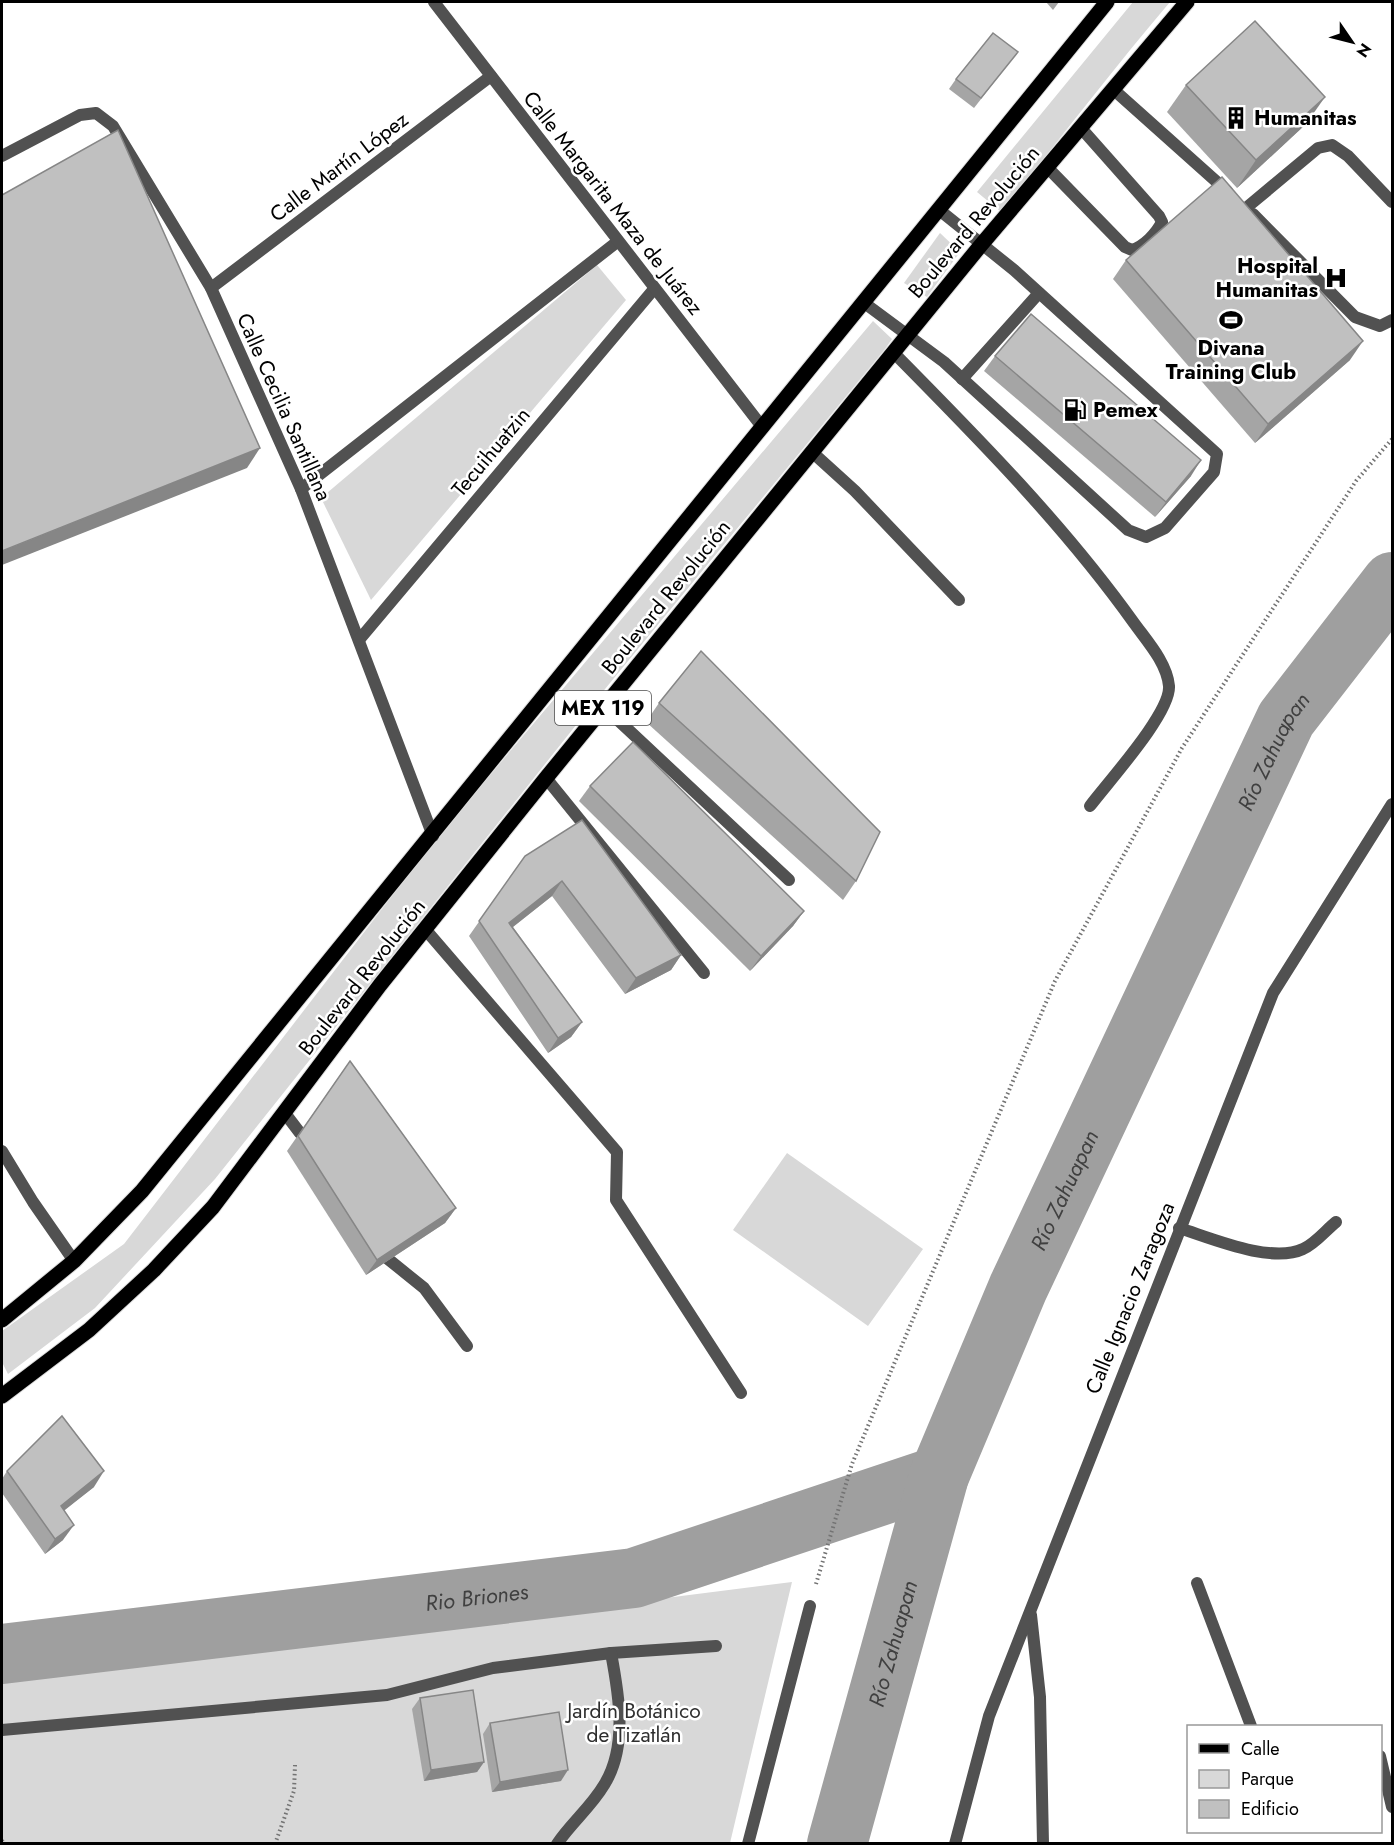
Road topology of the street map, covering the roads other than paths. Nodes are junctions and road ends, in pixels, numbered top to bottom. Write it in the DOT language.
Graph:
graph roads {
  1 [pos="434,2"];
  2 [pos="1107,2"];
  3 [pos="1187,2"];
  4 [pos="491,76"];
  5 [pos="1114,90"];
  6 [pos="1081,128"];
  7 [pos="2,156"];
  8 [pos="1047,167"];
  9 [pos="1392,202"];
  10 [pos="1246,208"];
  11 [pos="938,209"];
  12 [pos="617,242"];
  13 [pos="981,244"];
  14 [pos="211,288"];
  15 [pos="654,289"];
  16 [pos="1039,293"];
  17 [pos="862,302"];
  18 [pos="1392,320"];
  19 [pos="908,334"];
  20 [pos="893,352"];
  21 [pos="962,379"];
  22 [pos="763,428"];
  23 [pos="812,453"];
  24 [pos="301,489"];
  25 [pos="959,600"];
  26 [pos="358,640"];
  27 [pos="604,707"];
  28 [pos="546,778"];
  29 [pos="1392,804"];
  30 [pos="1090,806"];
  31 [pos="433,836"];
  32 [pos="789,880"];
  33 [pos="425,929"];
  34 [pos="704,973"];
  35 [pos="284,1112"];
  36 [pos="300,1133"];
  37 [pos="2,1151"];
  38 [pos="1336,1222"];
  39 [pos="1179,1228"];
  40 [pos="388,1259"];
  41 [pos="74,1261"];
  42 [pos="2,1320"];
  43 [pos="468,1346"];
  44 [pos="741,1393"];
  45 [pos="2,1396"];
  46 [pos="1197,1583"];
  47 [pos="810,1606"];
  48 [pos="1030,1614"];
  49 [pos="716,1646"];
  50 [pos="611,1653"];
  51 [pos="1251,1725"];
  52 [pos="2,1730"];
  53 [pos="1382,1764"];
  54 [pos="1392,1807"];
  55 [pos="557,1844"];
  56 [pos="748,1844"];
  57 [pos="955,1844"];
  58 [pos="1043,1844"];
  1 -- 4 [label="street, Calle Margarita Maza de Juárez"];
  2 -- 11 [label="main road, Boulevard Revolución / MEX 119"];
  3 -- 5 [label="main road, Boulevard Revolución / MEX 119"];
  4 -- 12 [label="street, Calle Margarita Maza de Juárez"];
  4 -- 14 [label="street, Calle Martín López"];
  5 -- 6 [label="main road, Boulevard Revolución / MEX 119"];
  5 -- 10 [label="street"];
  6 -- 8 [label="main road, Boulevard Revolución / MEX 119"];
  6 -- 8 [label="street"];
  7 -- 14 [label="street, Calle Cecilia Santillana"];
  8 -- 13 [label="main road, Boulevard Revolución / MEX 119"];
  9 -- 10 [label="street"];
  10 -- 18 [label="street"];
  11 -- 13 [label="street"];
  11 -- 17 [label="main road, Boulevard Revolución / MEX 119"];
  12 -- 15 [label="street, Calle Margarita Maza de Juárez"];
  12 -- 24 [label="street"];
  13 -- 16 [label="street"];
  13 -- 19 [label="main road, Boulevard Revolución / MEX 119"];
  14 -- 24 [label="street, Calle Cecilia Santillana"];
  15 -- 22 [label="street, Calle Margarita Maza de Juárez"];
  15 -- 26 [label="street, Tecuihuatzin"];
  16 -- 21 [label="street"];
  16 -- 21 [label="street"];
  17 -- 19 [label="street"];
  17 -- 22 [label="main road, Boulevard Revolución / MEX 119"];
  19 -- 20 [label="main road, Boulevard Revolución / MEX 119"];
  19 -- 21 [label="street"];
  20 -- 23 [label="main road, Boulevard Revolución / MEX 119"];
  20 -- 30 [label="street"];
  22 -- 31 [label="main road, Boulevard Revolución / MEX 119"];
  23 -- 25 [label="street"];
  23 -- 27 [label="main road, Boulevard Revolución / MEX 119"];
  24 -- 26 [label="street, Calle Cecilia Santillana"];
  26 -- 31 [label="street, Calle Cecilia Santillana"];
  27 -- 28 [label="main road, Boulevard Revolución / MEX 119"];
  27 -- 32 [label="street"];
  28 -- 33 [label="main road, Boulevard Revolución / MEX 119"];
  28 -- 34 [label="street"];
  29 -- 39 [label="street, Calle Ignacio Zaragoza"];
  31 -- 41 [label="main road, Boulevard Revolución / MEX 119"];
  33 -- 35 [label="main road, Boulevard Revolución / MEX 119"];
  33 -- 44 [label="street"];
  35 -- 36 [label="street"];
  35 -- 45 [label="main road, Boulevard Revolución / MEX 119"];
  37 -- 41 [label="street"];
  38 -- 39 [label="street"];
  39 -- 48 [label="street, Calle Ignacio Zaragoza"];
  40 -- 43 [label="street"];
  41 -- 42 [label="main road, Boulevard Revolución / MEX 119"];
  46 -- 51 [label="street"];
  47 -- 56 [label="street"];
  48 -- 57 [label="street"];
  48 -- 58 [label="street, Calle Ignacio Zaragoza"];
  49 -- 50 [label="street"];
  50 -- 52 [label="street"];
  50 -- 55 [label="street"];
  53 -- 54 [label="street"];
}
